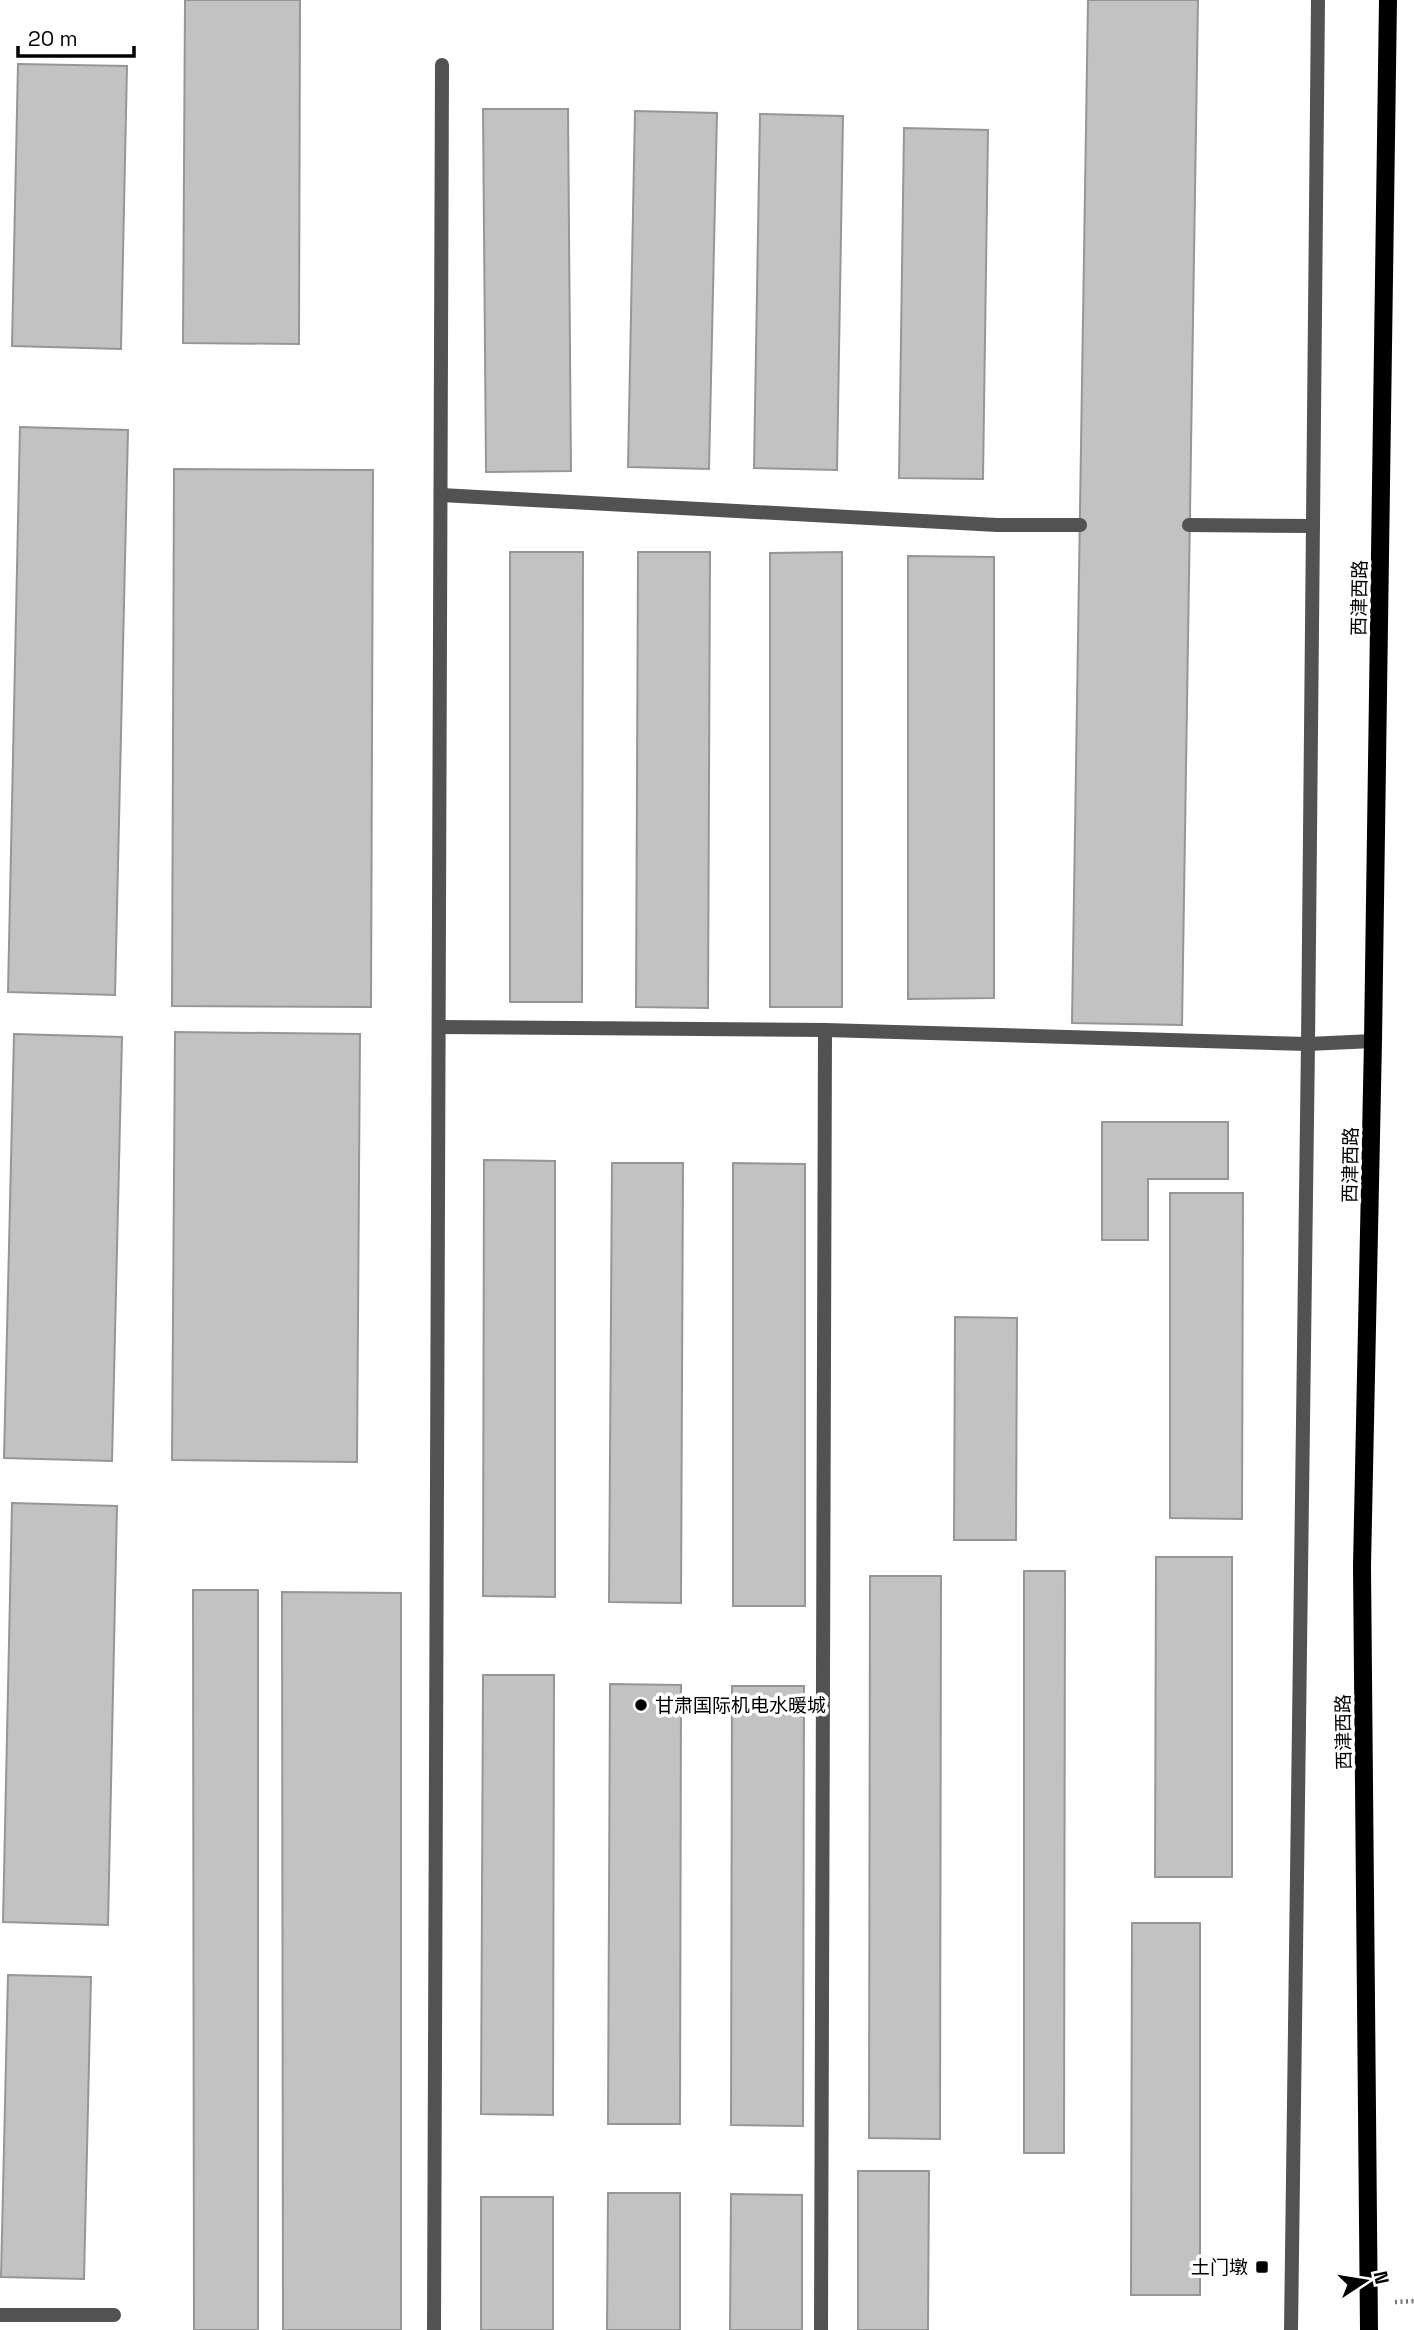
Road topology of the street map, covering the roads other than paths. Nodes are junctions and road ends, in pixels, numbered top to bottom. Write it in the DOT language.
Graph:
graph roads {
  1 [pos="1318,0"];
  2 [pos="1388,0"];
  3 [pos="442,65"];
  4 [pos="441,495"];
  5 [pos="1080,525"];
  6 [pos="1189,525"];
  7 [pos="1313,526"];
  8 [pos="439,1027"];
  9 [pos="825,1030"];
  10 [pos="1373,1041"];
  11 [pos="1308,1044"];
  12 [pos="0,2315"];
  13 [pos="114,2315"];
  14 [pos="434,2330"];
  15 [pos="821,2330"];
  16 [pos="1292,2330"];
  17 [pos="1369,2330"];
  1 -- 7 [label="street"];
  2 -- 10 [label="main road, 西津西路"];
  3 -- 4 [label="street"];
  4 -- 5 [label="street"];
  4 -- 8 [label="street"];
  6 -- 7 [label="street"];
  7 -- 11 [label="street"];
  8 -- 9 [label="street"];
  8 -- 14 [label="street"];
  9 -- 11 [label="street"];
  9 -- 15 [label="street"];
  10 -- 11 [label="street"];
  10 -- 17 [label="main road, 西津西路"];
  11 -- 16 [label="street"];
  12 -- 13 [label="street"];
}
